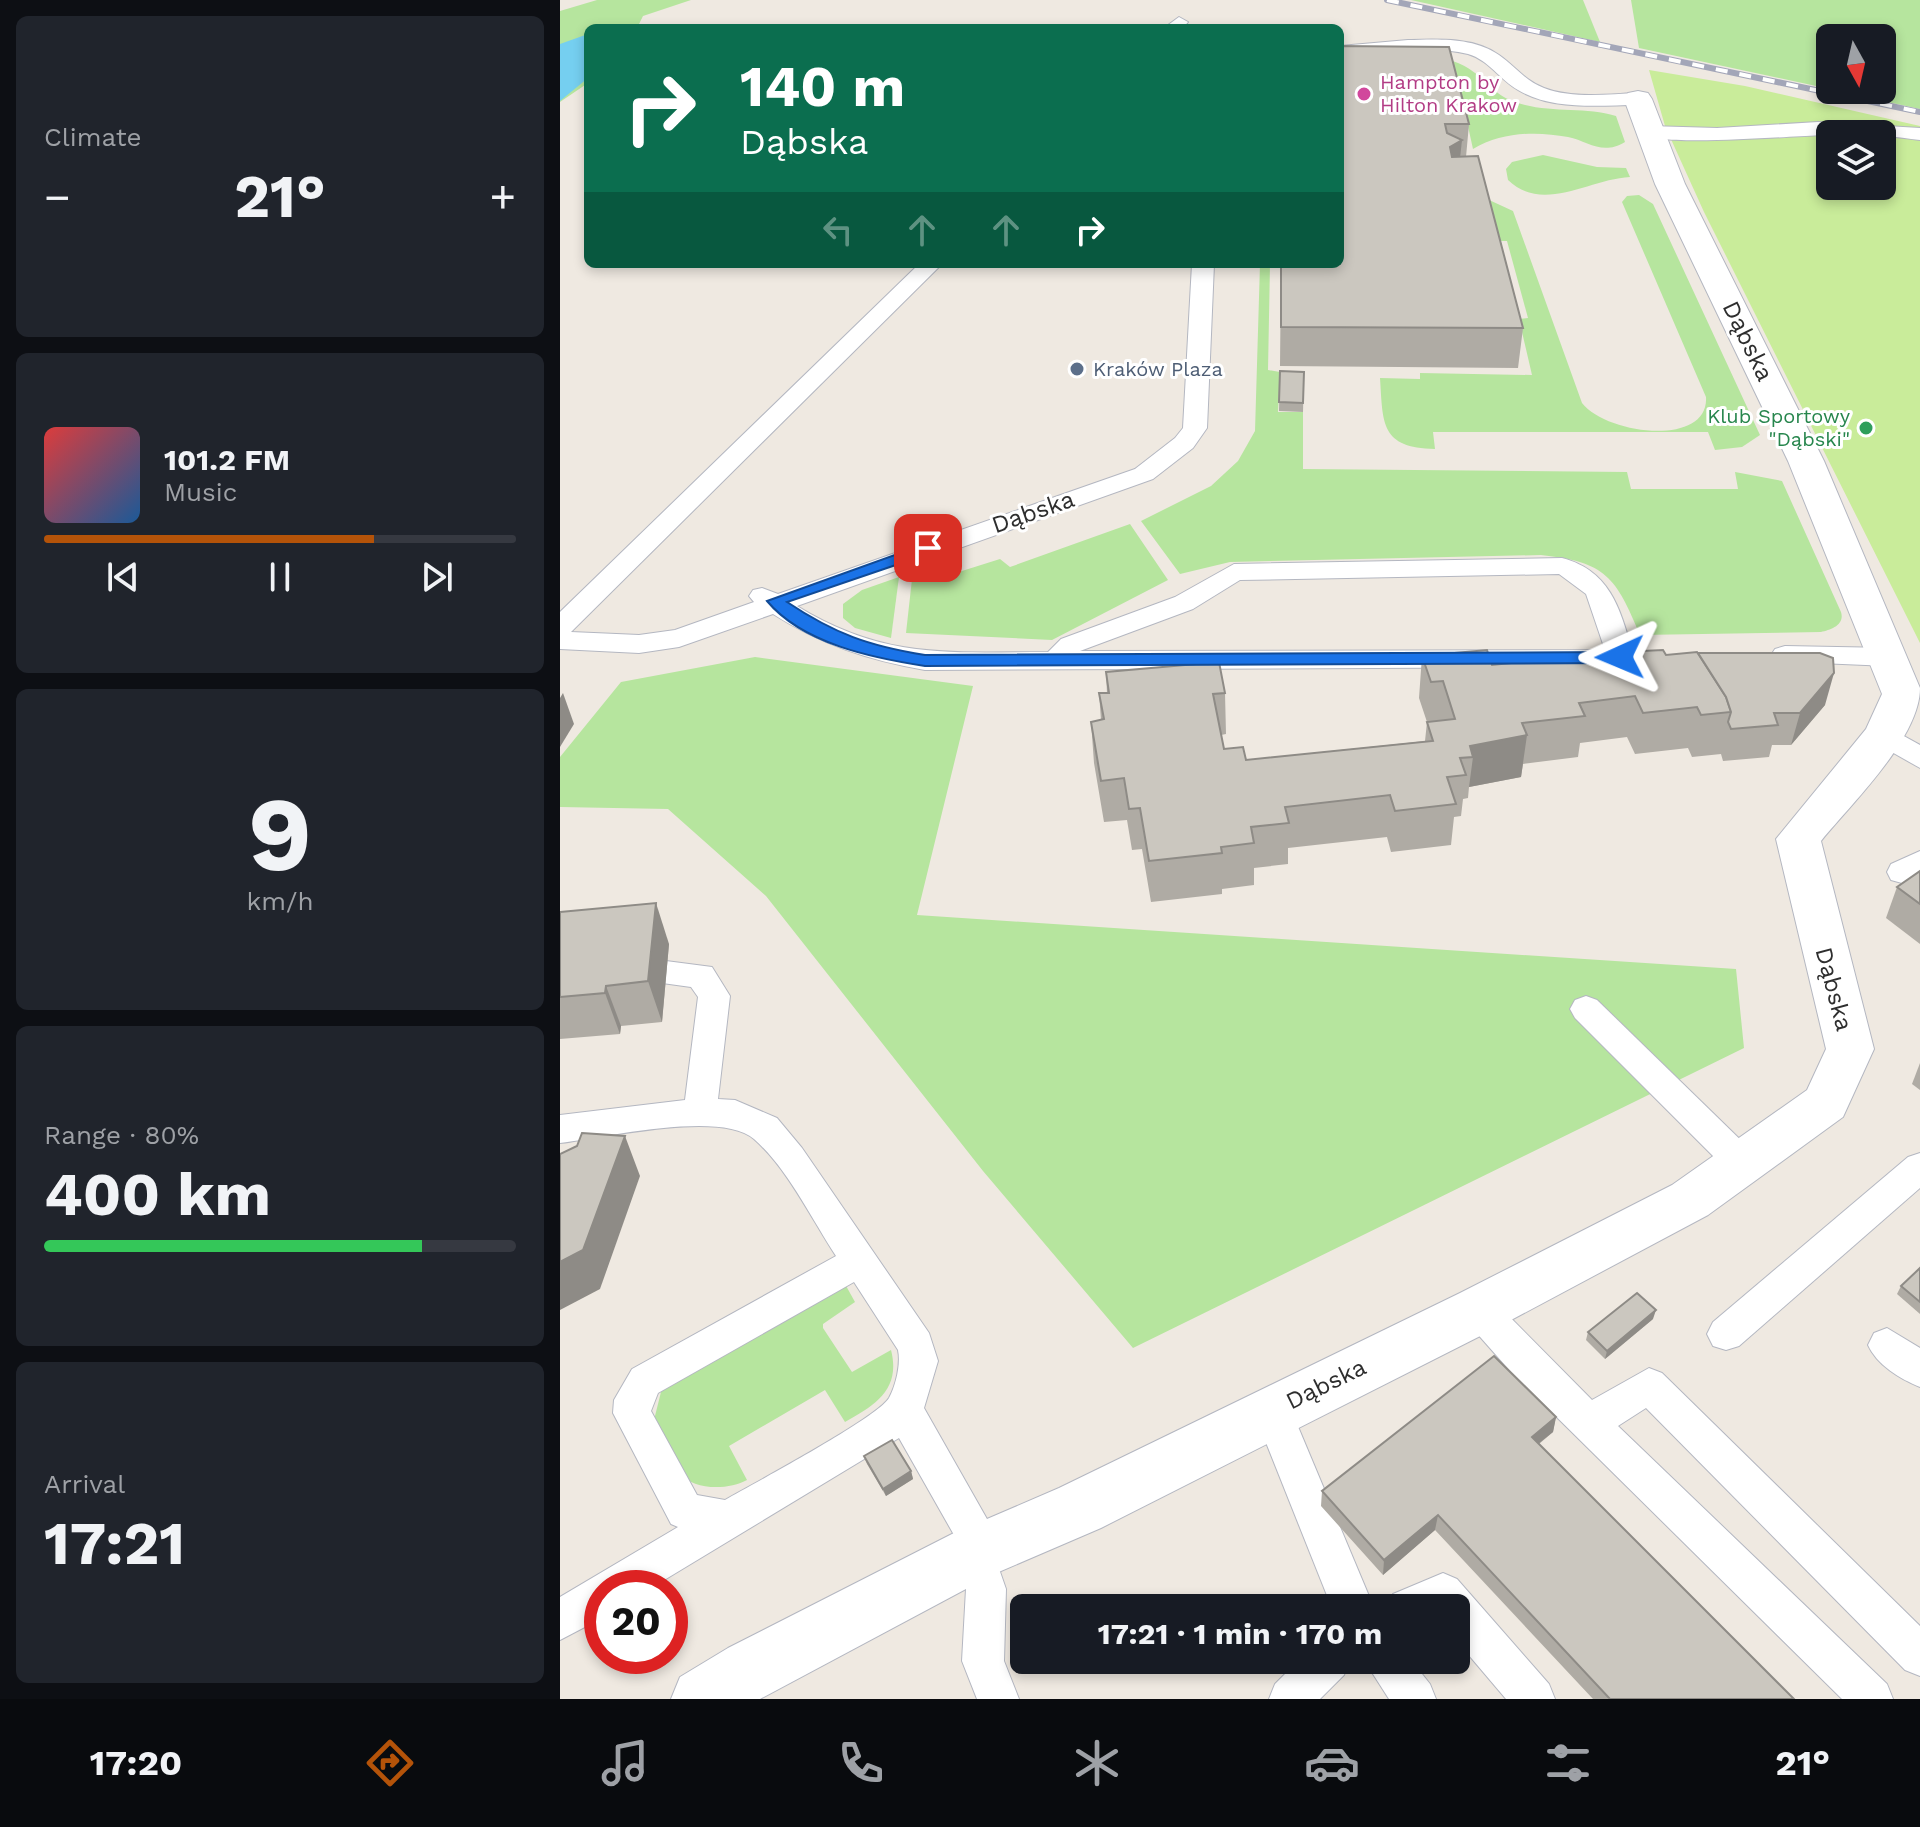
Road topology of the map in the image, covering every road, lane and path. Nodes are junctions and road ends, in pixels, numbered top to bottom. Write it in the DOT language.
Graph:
graph roads {
  1 [pos="1348,63"];
  2 [pos="1643,116"];
  3 [pos="1920,134"];
  4 [pos="927,268"];
  5 [pos="1203,268"];
  6 [pos="768,599"];
  7 [pos="560,627"];
  8 [pos="560,640"];
  9 [pos="1758,655"];
  10 [pos="1620,657"];
  11 [pos="1651,657"];
  12 [pos="1889,657"];
  13 [pos="1053,662"];
  14 [pos="1902,747"];
  15 [pos="666,973"];
  16 [pos="1586,1009"];
  17 [pos="700,1112"];
  18 [pos="560,1129"];
  19 [pos="1742,1163"];
  20 [pos="1920,1167"];
  21 [pos="859,1261"];
  22 [pos="1479,1310"];
  23 [pos="1726,1334"];
  24 [pos="1887,1345"];
  25 [pos="1920,1370"];
  26 [pos="904,1410"];
  27 [pos="1272,1410"];
  28 [pos="1589,1423"];
  29 [pos="730,1520"];
  30 [pos="979,1552"];
  31 [pos="644,1570"];
  32 [pos="1347,1594"];
  33 [pos="584,1606"];
  34 [pos="560,1620"];
  35 [pos="1470,1624"];
  36 [pos="1920,1655"];
  37 [pos="1315,1674"];
  38 [pos="1396,1674"];
  39 [pos="702,1699"];
  40 [pos="998,1699"];
  41 [pos="1290,1699"];
  42 [pos="1415,1699"];
  43 [pos="1534,1699"];
  44 [pos="1872,1699"];
  1 -- 2 [label="lane"];
  2 -- 3 [label="lane"];
  2 -- 12 [label="street, Dąbska"];
  4 -- 7 [label="lane"];
  5 -- 6 [label="lane, Dąbska"];
  6 -- 8 [label="lane, Dąbska"];
  6 -- 13 [label="lane"];
  9 -- 12 [label="lane"];
  10 -- 11 [label="lane"];
  10 -- 13 [label="lane"];
  10 -- 13 [label="lane"];
  12 -- 14 [label="street, Dąbska"];
  14 -- 19 [label="street, Dąbska"];
  15 -- 17 [label="lane"];
  16 -- 19 [label="lane"];
  17 -- 18 [label="lane"];
  17 -- 21 [label="lane"];
  19 -- 22 [label="street, Dąbska"];
  20 -- 23 [label="lane"];
  21 -- 26 [label="lane"];
  21 -- 29 [label="lane"];
  22 -- 27 [label="street, Dąbska"];
  22 -- 28 [label="lane"];
  24 -- 25 [label="lane"];
  26 -- 29 [label="lane"];
  26 -- 30 [label="lane"];
  27 -- 30 [label="street, Dąbska"];
  27 -- 32 [label="lane"];
  28 -- 36 [label="lane"];
  28 -- 44 [label="lane"];
  29 -- 31 [label="lane"];
  30 -- 39 [label="street, Dąbska"];
  30 -- 40 [label="lane"];
  33 -- 34 [label="lane"];
  35 -- 43 [label="lane"];
  37 -- 41 [label="lane"];
  38 -- 42 [label="lane"];
}
